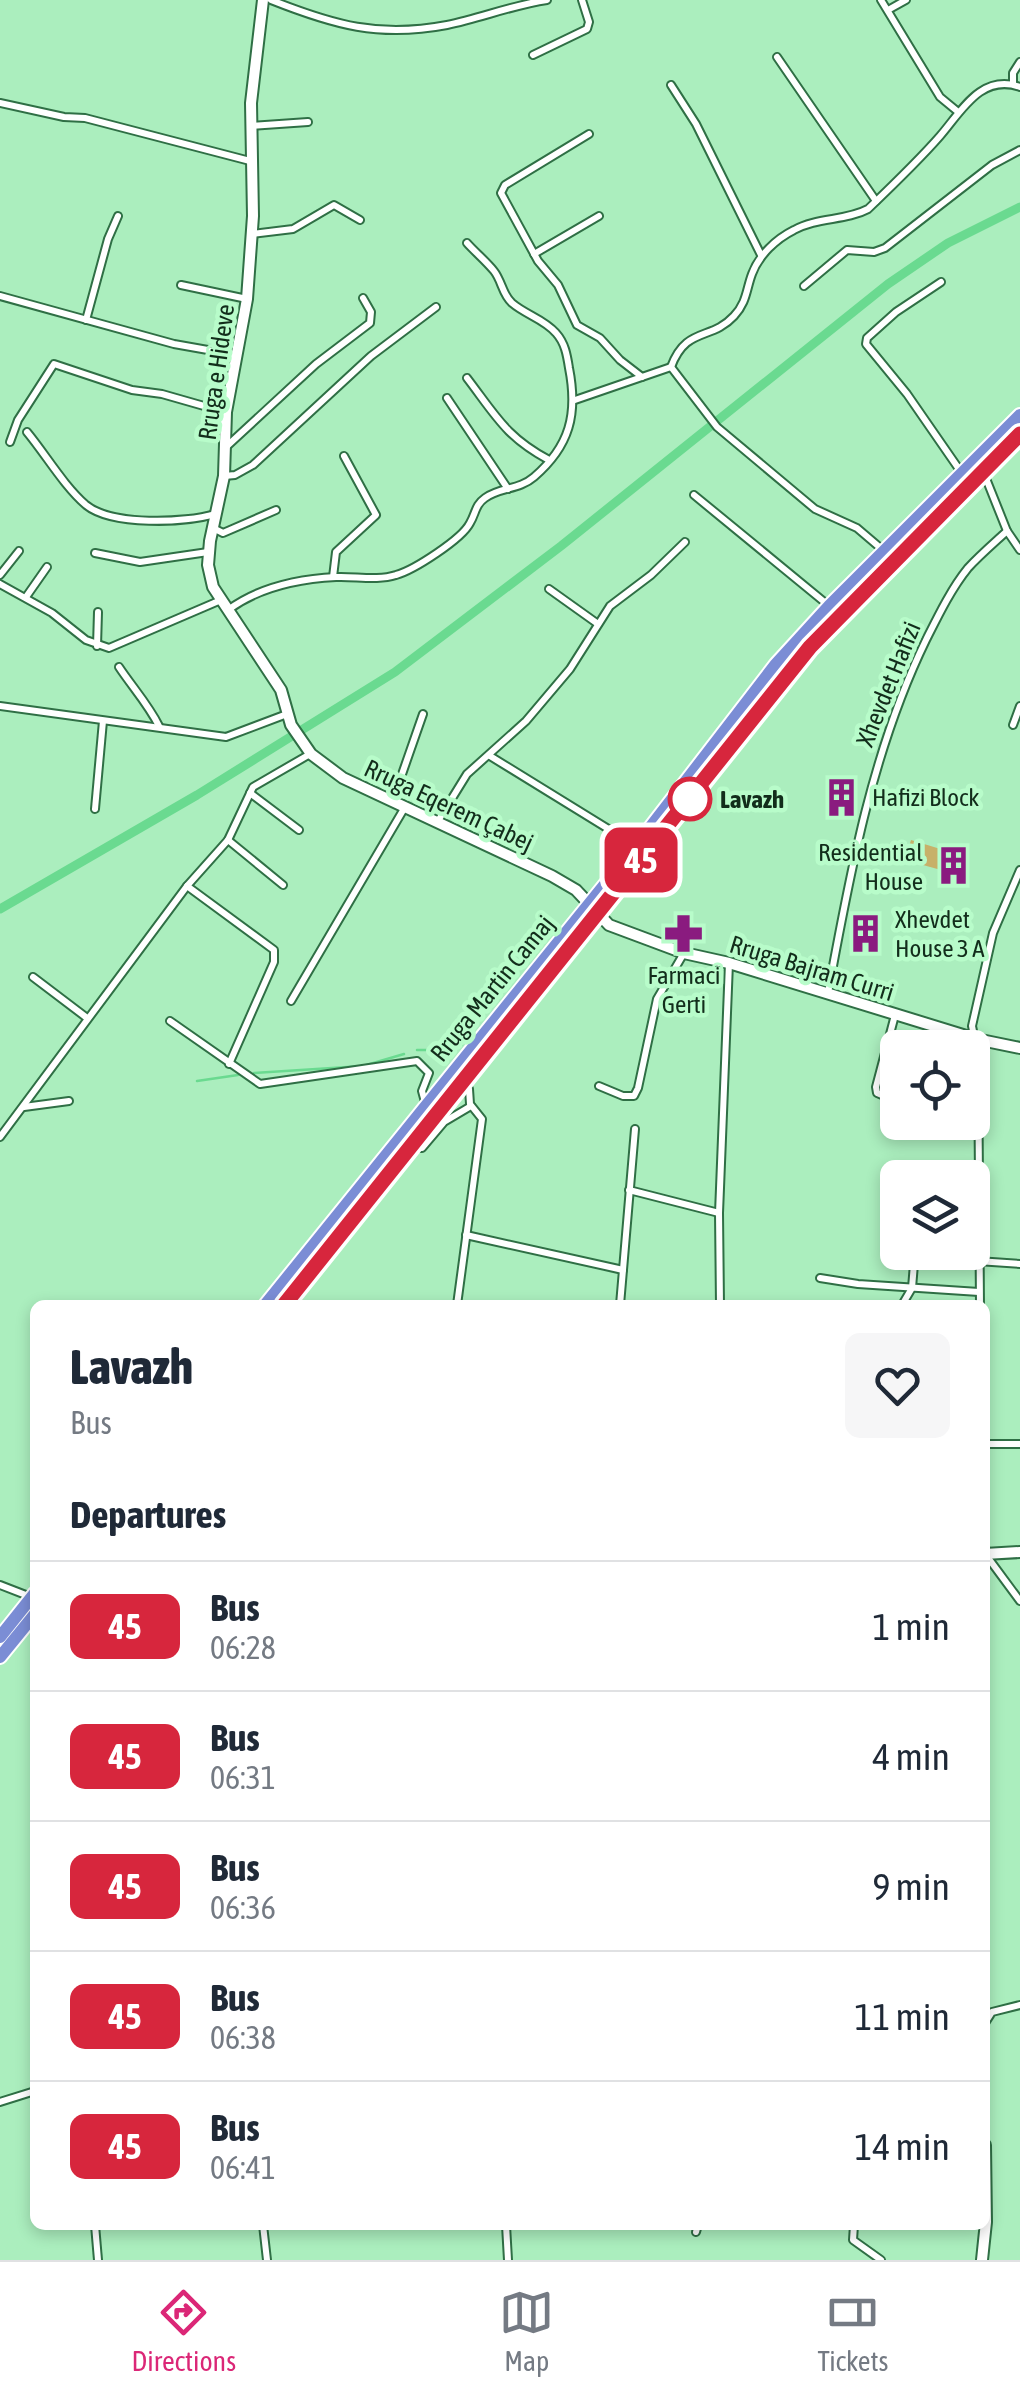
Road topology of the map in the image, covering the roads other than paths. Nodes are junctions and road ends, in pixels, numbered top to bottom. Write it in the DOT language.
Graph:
graph roads {
  1 [pos="263,0"];
  2 [pos="271,0"];
  3 [pos="547,0"];
  4 [pos="582,0"];
  5 [pos="882,0"];
  6 [pos="906,0"];
  7 [pos="888,10"];
  8 [pos="533,55"];
  9 [pos="777,57"];
  10 [pos="1020,62"];
  11 [pos="671,85"];
  12 [pos="1017,86"];
  13 [pos="0,103"];
  14 [pos="957,111"];
  15 [pos="308,122"];
  16 [pos="250,126"];
  17 [pos="589,134"];
  18 [pos="1020,150"];
  19 [pos="250,161"];
  20 [pos="876,201"];
  21 [pos="118,216"];
  22 [pos="599,216"];
  23 [pos="360,220"];
  24 [pos="252,234"];
  25 [pos="467,244"];
  26 [pos="534,254"];
  27 [pos="761,255"];
  28 [pos="942,282"];
  29 [pos="181,285"];
  30 [pos="804,286"];
  31 [pos="0,296"];
  32 [pos="363,298"];
  33 [pos="247,299"];
  34 [pos="436,307"];
  35 [pos="86,320"];
  36 [pos="238,355"];
  37 [pos="670,367"];
  38 [pos="642,377"];
  39 [pos="467,378"];
  40 [pos="447,398"];
  41 [pos="575,400"];
  42 [pos="226,412"];
  43 [pos="1020,415"];
  44 [pos="27,432"];
  45 [pos="1020,434"];
  46 [pos="10,442"];
  47 [pos="225,448"];
  48 [pos="344,456"];
  49 [pos="549,460"];
  50 [pos="984,471"];
  51 [pos="962,474"];
  52 [pos="224,476"];
  53 [pos="508,489"];
  54 [pos="694,495"];
  55 [pos="276,510"];
  56 [pos="216,514"];
  57 [pos="212,528"];
  58 [pos="1007,531"];
  59 [pos="685,542"];
  60 [pos="1020,550"];
  61 [pos="19,551"];
  62 [pos="208,552"];
  63 [pos="884,552"];
  64 [pos="95,553"];
  65 [pos="47,567"];
  66 [pos="0,575"];
  67 [pos="333,577"];
  68 [pos="0,584"];
  69 [pos="549,588"];
  70 [pos="26,597"];
  71 [pos="224,605"];
  72 [pos="829,606"];
  73 [pos="98,612"];
  74 [pos="598,624"];
  75 [pos="96,646"];
  76 [pos="119,667"];
  77 [pos="0,706"];
  78 [pos="1020,706"];
  79 [pos="423,714"];
  80 [pos="103,720"];
  81 [pos="289,720"];
  82 [pos="1013,726"];
  83 [pos="160,727"];
  84 [pos="308,749"];
  85 [pos="490,756"];
  86 [pos="250,793"];
  87 [pos="393,800"];
  88 [pos="405,807"];
  89 [pos="95,809"];
  90 [pos="437,822"];
  91 [pos="299,830"];
  92 [pos="228,840"];
  93 [pos="636,846"];
  94 [pos="1020,870"];
  95 [pos="283,885"];
  96 [pos="186,886"];
  97 [pos="592,909"];
  98 [pos="684,953"];
  99 [pos="729,962"];
  100 [pos="33,976"];
  101 [pos="828,993"];
  102 [pos="292,1001"];
  103 [pos="896,1014"];
  104 [pos="88,1018"];
  105 [pos="170,1021"];
  106 [pos="892,1030"];
  107 [pos="945,1030"];
  108 [pos="973,1030"];
  109 [pos="990,1042"];
  110 [pos="1019,1045"];
  111 [pos="228,1064"];
  112 [pos="880,1072"];
  113 [pos="464,1081"];
  114 [pos="599,1086"];
  115 [pos="880,1094"];
  116 [pos="69,1101"];
  117 [pos="426,1106"];
  118 [pos="472,1106"];
  119 [pos="23,1107"];
  120 [pos="634,1129"];
  121 [pos="0,1137"];
  122 [pos="411,1146"];
  123 [pos="629,1190"];
  124 [pos="718,1213"];
  125 [pos="466,1235"];
  126 [pos="990,1262"];
  127 [pos="1020,1264"];
  128 [pos="623,1270"];
  129 [pos="914,1270"];
  130 [pos="978,1270"];
  131 [pos="820,1278"];
  132 [pos="912,1288"];
  133 [pos="980,1292"];
  134 [pos="269,1300"];
  135 [pos="288,1300"];
  136 [pos="458,1300"];
  137 [pos="620,1300"];
  138 [pos="720,1300"];
  139 [pos="905,1300"];
  140 [pos="980,1300"];
  141 [pos="990,1444"];
  142 [pos="1020,1444"];
  143 [pos="1020,1552"];
  144 [pos="990,1555"];
  145 [pos="990,1562"];
  146 [pos="0,1585"];
  147 [pos="30,1594"];
  148 [pos="30,1599"];
  149 [pos="1020,1601"];
  150 [pos="30,1620"];
  151 [pos="0,1637"];
  152 [pos="0,1657"];
  153 [pos="1020,2004"];
  154 [pos="990,2015"];
  155 [pos="30,2093"];
  156 [pos="0,2102"];
  157 [pos="95,2230"];
  158 [pos="264,2230"];
  159 [pos="506,2230"];
  160 [pos="854,2230"];
  161 [pos="985,2230"];
  162 [pos="98,2260"];
  163 [pos="267,2260"];
  164 [pos="508,2260"];
  165 [pos="881,2260"];
  166 [pos="982,2260"];
  1 -- 16 [label="main road, Rruga e Hideve"];
  2 -- 3 [label="street"];
  4 -- 8 [label="street"];
  5 -- 7 [label="street"];
  6 -- 7 [label="street"];
  7 -- 14 [label="street"];
  9 -- 20 [label="street"];
  10 -- 12 [label="street"];
  11 -- 27 [label="street"];
  12 -- 14 [label="street"];
  13 -- 19 [label="street"];
  14 -- 20 [label="street"];
  15 -- 16 [label="street"];
  16 -- 19 [label="main road, Rruga e Hideve"];
  17 -- 26 [label="street"];
  18 -- 30 [label="street"];
  19 -- 24 [label="main road, Rruga e Hideve"];
  20 -- 27 [label="street"];
  21 -- 35 [label="street"];
  22 -- 26 [label="street"];
  23 -- 24 [label="street"];
  24 -- 33 [label="main road, Rruga e Hideve"];
  25 -- 41 [label="street"];
  26 -- 38 [label="street"];
  27 -- 37 [label="street"];
  28 -- 51 [label="street"];
  29 -- 33 [label="street"];
  31 -- 35 [label="street"];
  32 -- 47 [label="street"];
  33 -- 36 [label="main road, Rruga e Hideve"];
  34 -- 52 [label="street"];
  35 -- 36 [label="street"];
  36 -- 42 [label="main road, Rruga e Hideve"];
  37 -- 38 [label="street"];
  37 -- 63 [label="street"];
  38 -- 41 [label="street"];
  39 -- 49 [label="street"];
  40 -- 53 [label="street"];
  41 -- 49 [label="street"];
  42 -- 46 [label="street"];
  42 -- 47 [label="main road, Rruga e Hideve"];
  43 -- 51 [label="highway, Rruga Martin Camaj"];
  44 -- 56 [label="street"];
  45 -- 50 [label="highway, Rruga Martin Camaj"];
  47 -- 52 [label="main road, Rruga e Hideve"];
  48 -- 67 [label="street"];
  49 -- 53 [label="street"];
  50 -- 58 [label="street"];
  50 -- 97 [label="highway, Rruga Martin Camaj"];
  51 -- 63 [label="highway, Rruga Martin Camaj"];
  52 -- 56 [label="main road, Rruga e Hideve"];
  53 -- 67 [label="street"];
  54 -- 72 [label="street"];
  55 -- 57 [label="street"];
  56 -- 57 [label="main road, Rruga e Hideve"];
  57 -- 62 [label="main road, Rruga e Hideve"];
  58 -- 60 [label="street"];
  58 -- 101 [label="street, Xhevdet Hafizi"];
  59 -- 74 [label="street"];
  61 -- 66 [label="street"];
  62 -- 64 [label="street"];
  62 -- 71 [label="main road, Rruga e Hideve"];
  63 -- 72 [label="highway, Rruga Martin Camaj"];
  65 -- 70 [label="street"];
  67 -- 71 [label="street"];
  68 -- 70 [label="street"];
  69 -- 74 [label="street"];
  70 -- 75 [label="street"];
  71 -- 75 [label="street"];
  71 -- 81 [label="main road, Rruga e Hideve"];
  72 -- 93 [label="highway, Rruga Martin Camaj"];
  73 -- 75 [label="street"];
  74 -- 85 [label="street"];
  76 -- 83 [label="street"];
  77 -- 80 [label="street"];
  78 -- 82 [label="street"];
  79 -- 87 [label="street"];
  80 -- 83 [label="street"];
  80 -- 89 [label="street"];
  81 -- 83 [label="street"];
  81 -- 84 [label="main road, Rruga Eqerem Çabej"];
  84 -- 86 [label="street"];
  84 -- 87 [label="main road, Rruga Eqerem Çabej"];
  85 -- 90 [label="street"];
  85 -- 93 [label="street"];
  86 -- 91 [label="street"];
  86 -- 92 [label="street"];
  87 -- 88 [label="main road, Rruga Eqerem Çabej"];
  88 -- 90 [label="main road, Rruga Eqerem Çabej"];
  88 -- 102 [label="street"];
  90 -- 97 [label="main road, Rruga Eqerem Çabej"];
  92 -- 95 [label="street"];
  92 -- 96 [label="street"];
  93 -- 97 [label="highway, Rruga Martin Camaj"];
  94 -- 108 [label="street"];
  96 -- 104 [label="street"];
  96 -- 111 [label="street"];
  97 -- 98 [label="main road, Rruga Bajram Curri"];
  97 -- 113 [label="highway, Rruga Martin Camaj"];
  97 -- 117 [label="highway, Rruga Martin Camaj"];
  98 -- 99 [label="main road, Rruga Bajram Curri"];
  98 -- 114 [label="street"];
  99 -- 101 [label="main road, Rruga Bajram Curri"];
  99 -- 124 [label="street"];
  100 -- 104 [label="street"];
  101 -- 103 [label="main road, Rruga Bajram Curri"];
  103 -- 106 [label="street"];
  103 -- 107 [label="main road, Rruga Bajram Curri"];
  104 -- 119 [label="street"];
  105 -- 111 [label="street"];
  109 -- 110 [label="main road, Rruga Bajram Curri"];
  111 -- 117 [label="street"];
  112 -- 115 [label="street"];
  113 -- 118 [label="street"];
  113 -- 122 [label="highway, Rruga Martin Camaj"];
  116 -- 119 [label="street"];
  117 -- 134 [label="highway, Rruga Martin Camaj"];
  118 -- 122 [label="street"];
  118 -- 125 [label="street"];
  119 -- 121 [label="street"];
  120 -- 123 [label="street"];
  122 -- 135 [label="highway, Rruga Martin Camaj"];
  123 -- 124 [label="street"];
  123 -- 128 [label="street"];
  124 -- 138 [label="street"];
  125 -- 128 [label="street"];
  125 -- 136 [label="street"];
  126 -- 127 [label="street"];
  128 -- 137 [label="street"];
  129 -- 132 [label="street"];
  130 -- 133 [label="street"];
  131 -- 132 [label="street"];
  132 -- 133 [label="street"];
  132 -- 139 [label="street"];
  133 -- 140 [label="street"];
  141 -- 142 [label="street"];
  143 -- 144 [label="main road"];
  145 -- 149 [label="street"];
  146 -- 147 [label="street"];
  148 -- 151 [label="highway"];
  150 -- 152 [label="highway"];
  153 -- 154 [label="street"];
  155 -- 156 [label="street"];
  157 -- 162 [label="street"];
  158 -- 163 [label="street"];
  159 -- 164 [label="street"];
  160 -- 165 [label="street"];
  161 -- 166 [label="main road"];
}
